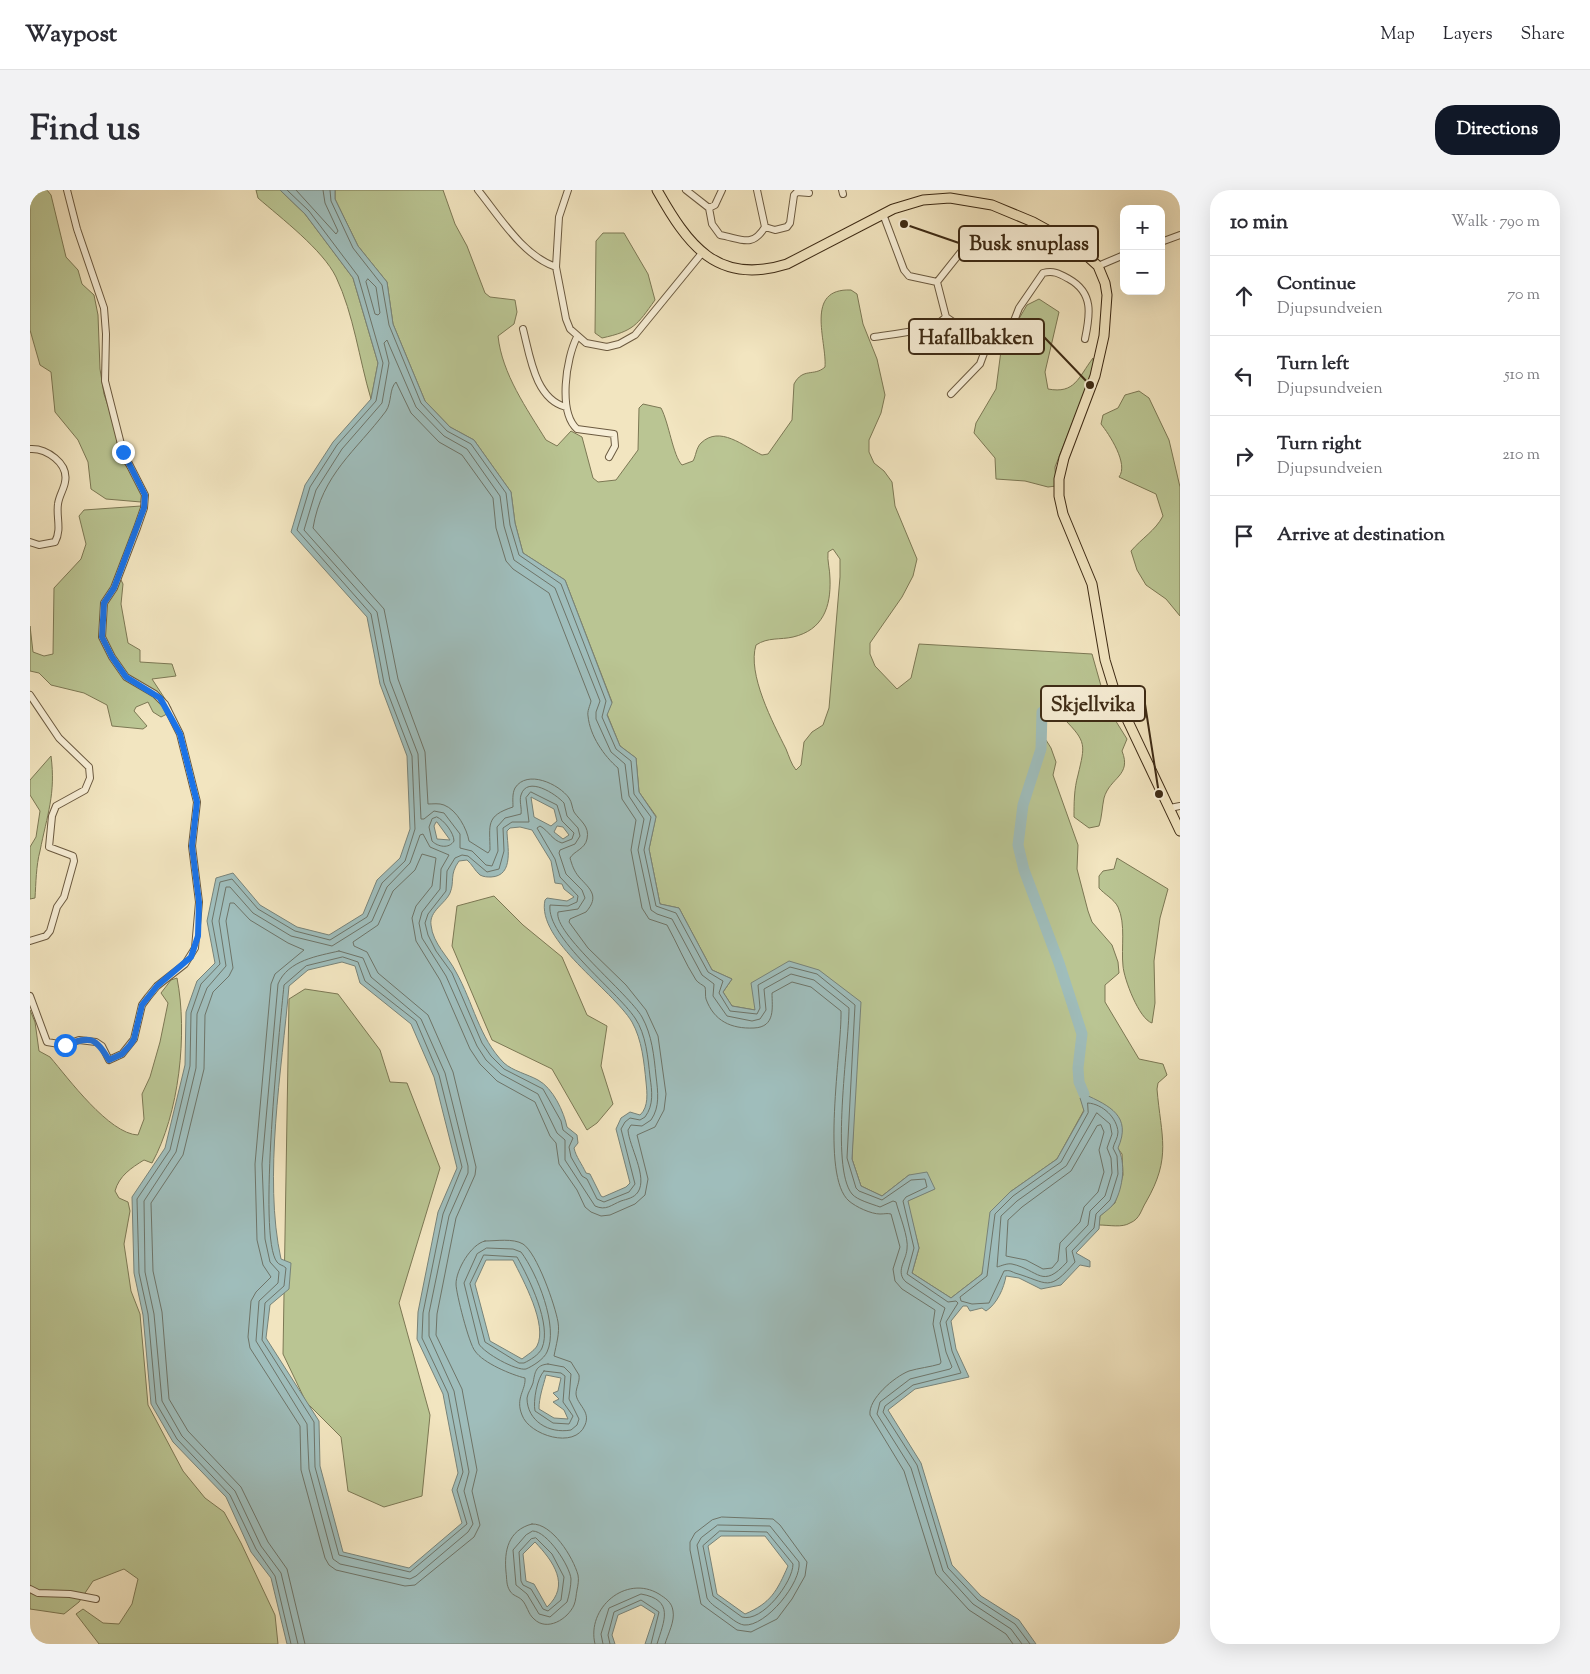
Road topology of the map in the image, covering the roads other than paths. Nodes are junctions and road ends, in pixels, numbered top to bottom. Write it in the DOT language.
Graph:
graph roads {
  1 [pos="67,190"];
  2 [pos="478,190"];
  3 [pos="568,190"];
  4 [pos="657,190"];
  5 [pos="686,190"];
  6 [pos="722,190"];
  7 [pos="757,190"];
  8 [pos="809,193"];
  9 [pos="709,208"];
  10 [pos="883,214"];
  11 [pos="765,227"];
  12 [pos="1180,235"];
  13 [pos="1165,241"];
  14 [pos="968,243"];
  15 [pos="702,253"];
  16 [pos="1120,258"];
  17 [pos="1098,266"];
  18 [pos="556,267"];
  19 [pos="937,282"];
  20 [pos="946,317"];
  21 [pos="523,329"];
  22 [pos="577,336"];
  23 [pos="874,337"];
  24 [pos="1085,339"];
  25 [pos="988,345"];
  26 [pos="951,394"];
  27 [pos="566,407"];
  28 [pos="30,449"];
  29 [pos="609,457"];
  30 [pos="30,542"];
  31 [pos="30,695"];
  32 [pos="1180,806"];
  33 [pos="1170,808"];
  34 [pos="1180,831"];
  35 [pos="30,941"];
  36 [pos="30,996"];
  37 [pos="30,1589"];
  38 [pos="96,1599"];
  1 -- 36 [label="street"];
  2 -- 18 [label="street"];
  3 -- 18 [label="street"];
  4 -- 15 [label="main road"];
  5 -- 9 [label="street"];
  6 -- 9 [label="street"];
  7 -- 11 [label="street"];
  8 -- 11 [label="street"];
  9 -- 11 [label="street"];
  10 -- 15 [label="main road"];
  10 -- 17 [label="main road"];
  10 -- 19 [label="street"];
  12 -- 13 [label="street"];
  14 -- 19 [label="street"];
  15 -- 22 [label="street"];
  16 -- 17 [label="street"];
  17 -- 33 [label="main road"];
  18 -- 22 [label="street"];
  19 -- 20 [label="street"];
  20 -- 23 [label="street"];
  20 -- 25 [label="street"];
  21 -- 27 [label="street"];
  22 -- 27 [label="street"];
  24 -- 25 [label="street"];
  25 -- 26 [label="street"];
  27 -- 29 [label="street"];
  28 -- 30 [label="street"];
  31 -- 35 [label="street"];
  32 -- 33 [label="street"];
  33 -- 34 [label="main road"];
  37 -- 38 [label="street"];
}
